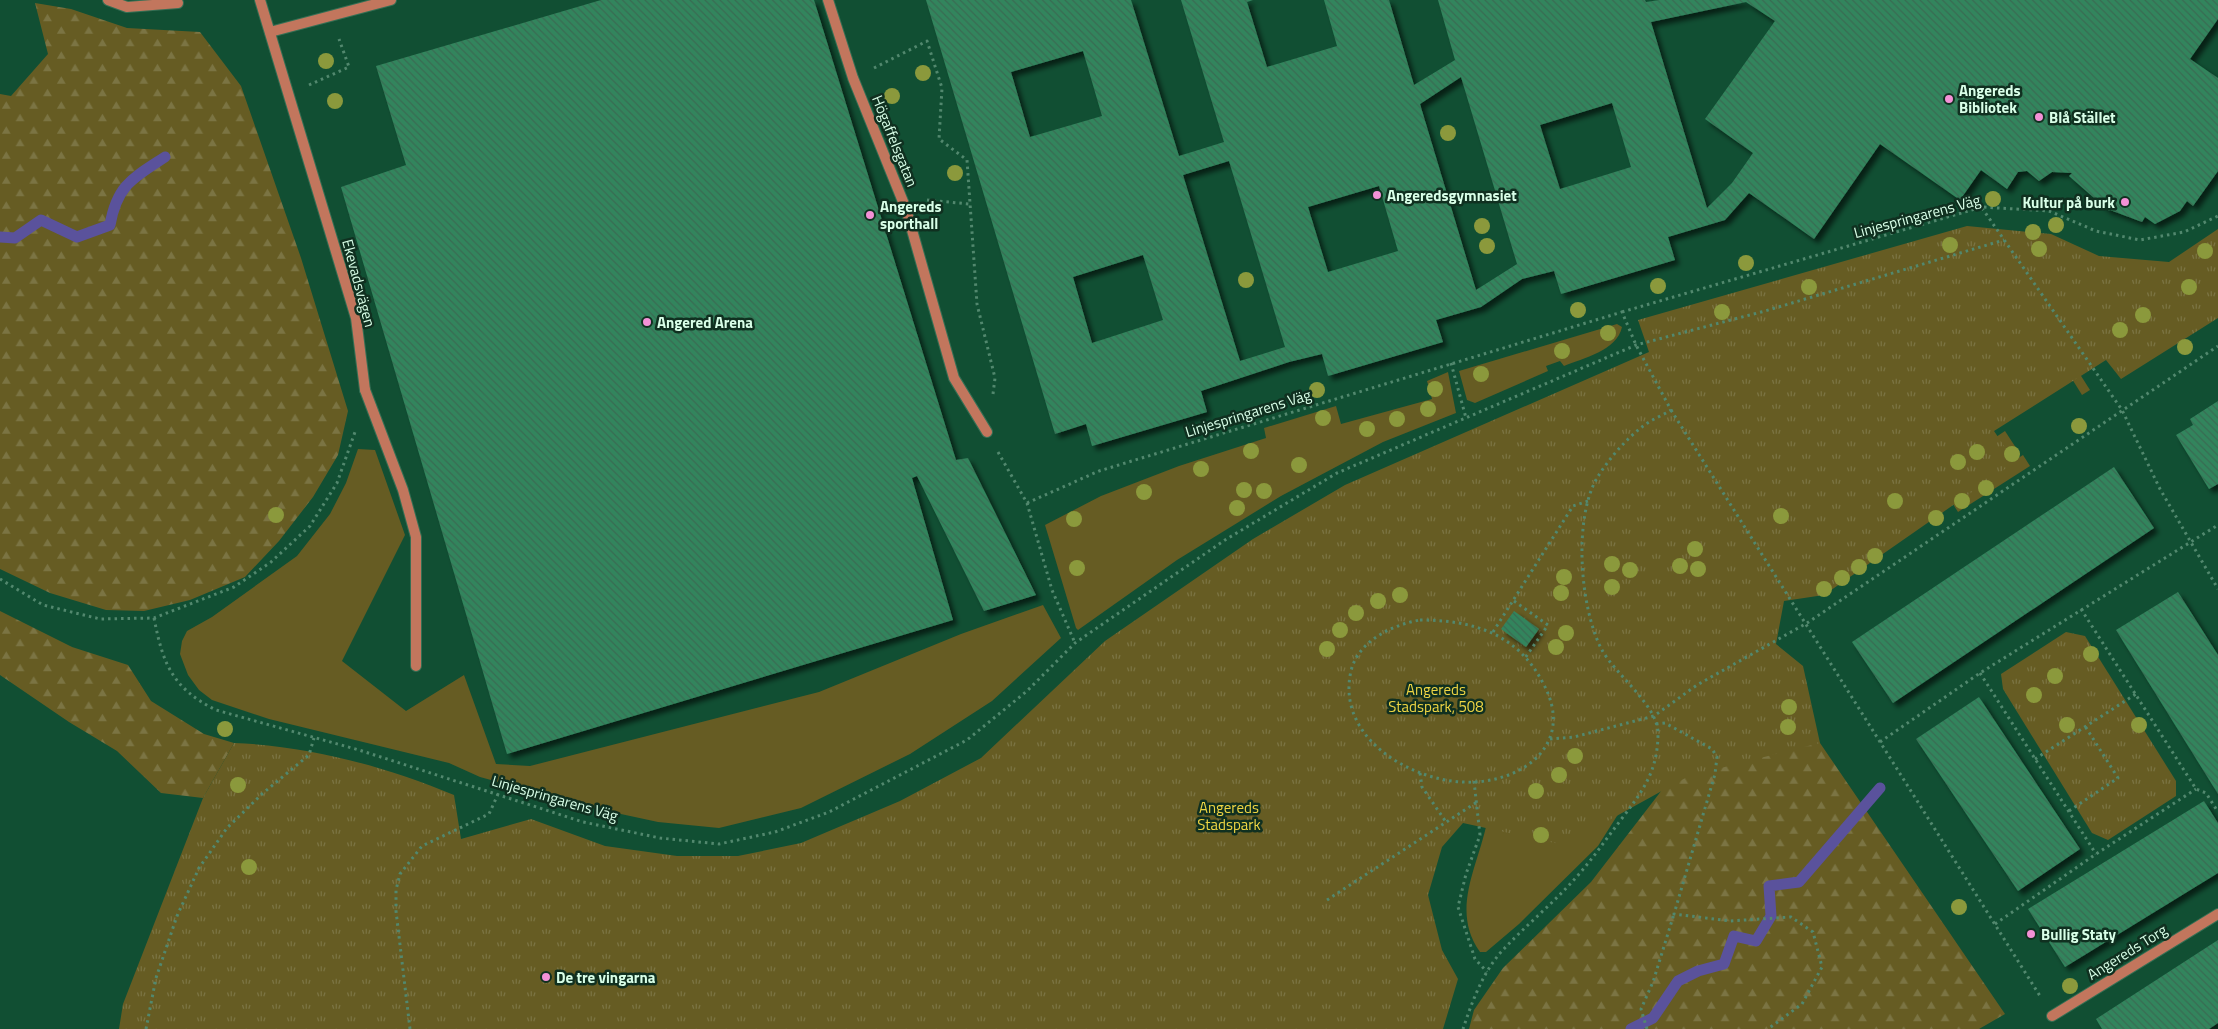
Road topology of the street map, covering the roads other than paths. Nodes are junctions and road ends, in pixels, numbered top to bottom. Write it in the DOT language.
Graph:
graph roads {
  1 [pos="108,0"];
  2 [pos="260,0"];
  3 [pos="391,0"];
  4 [pos="828,0"];
  5 [pos="178,3"];
  6 [pos="270,32"];
  7 [pos="987,432"];
  8 [pos="416,666"];
  9 [pos="2218,914"];
  10 [pos="2052,1016"];
  1 -- 5 [label="street"];
  2 -- 6 [label="street, Ekevadsvägen"];
  3 -- 6 [label="street"];
  4 -- 7 [label="street, Högaffelsgatan"];
  6 -- 8 [label="street, Ekevadsvägen"];
  9 -- 10 [label="street, Angereds Torg"];
}
